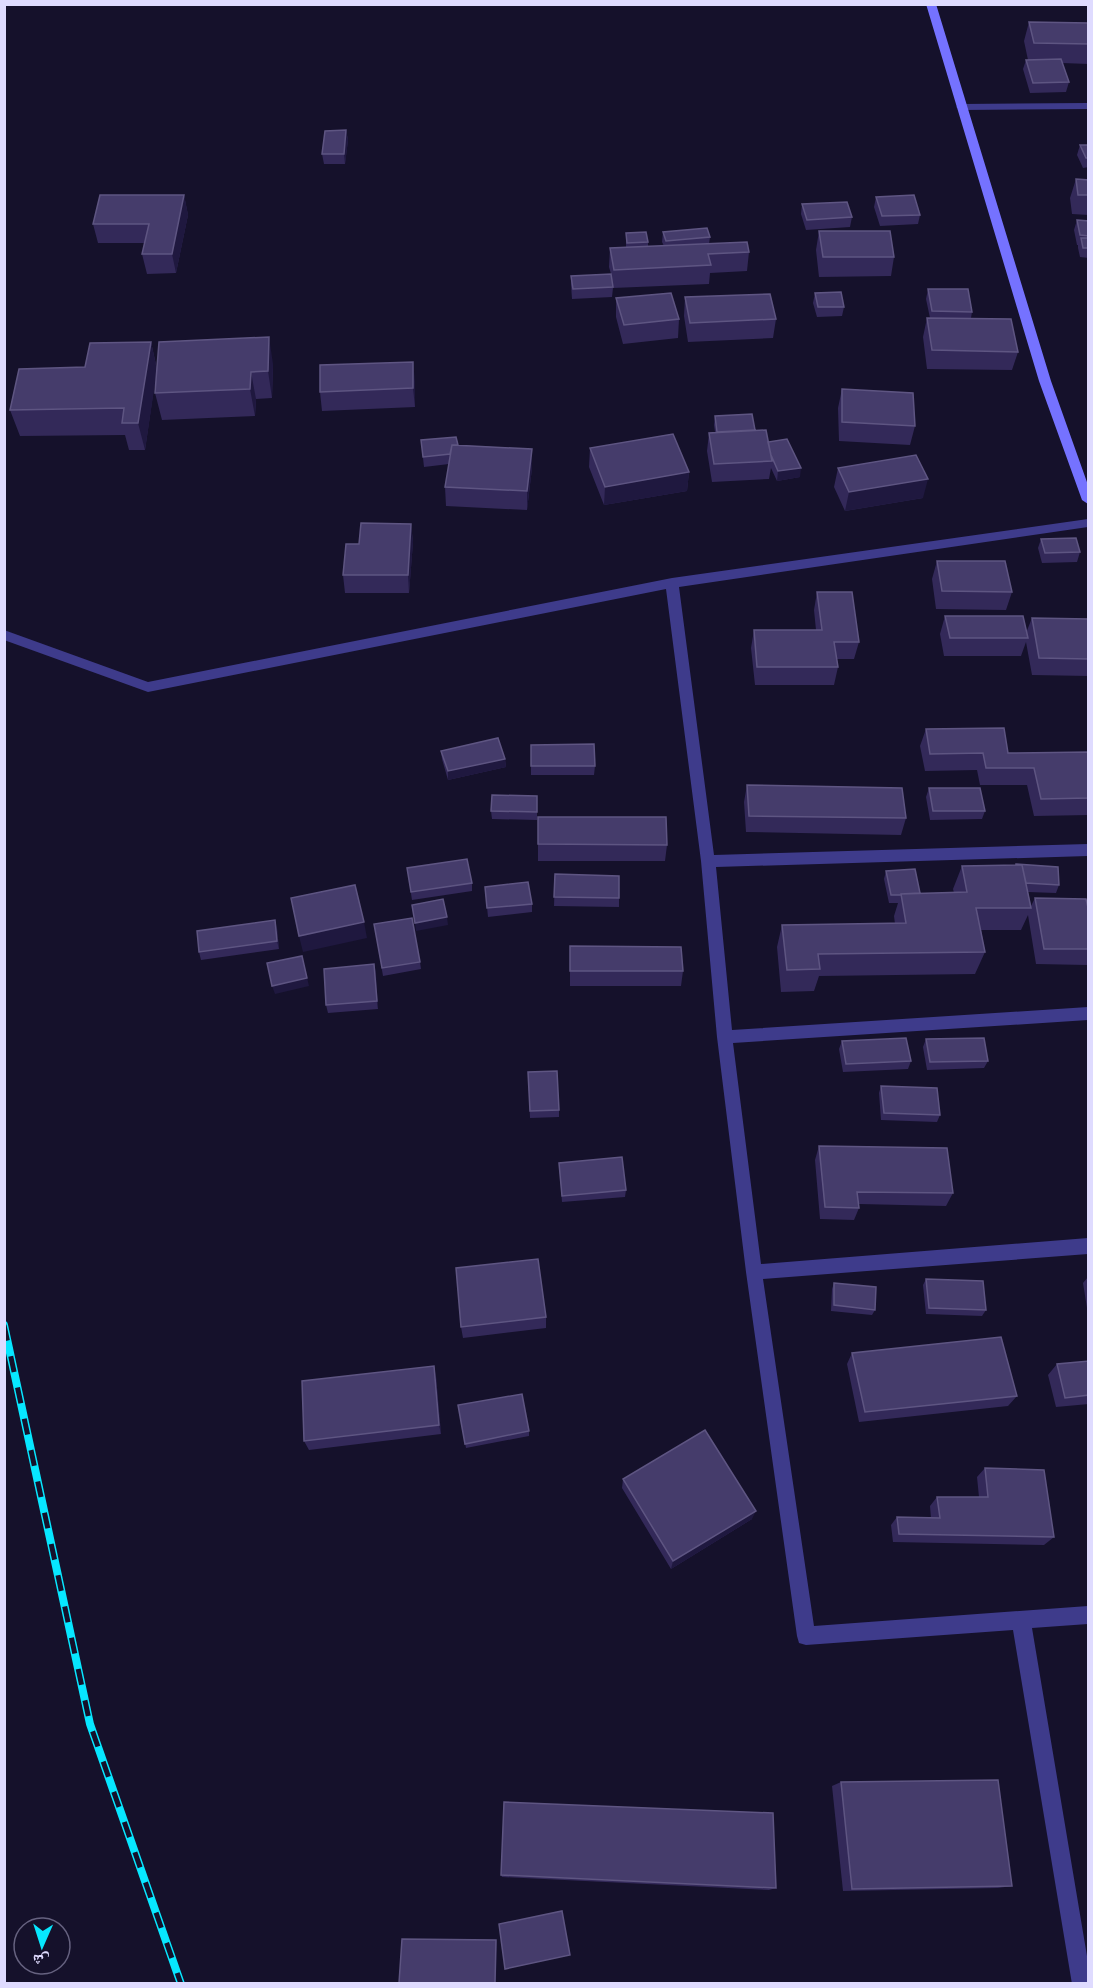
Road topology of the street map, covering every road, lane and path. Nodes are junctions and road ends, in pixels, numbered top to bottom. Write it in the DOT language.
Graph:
graph roads {
  1 [pos="931,4"];
  2 [pos="961,106"];
  3 [pos="1089,106"];
  4 [pos="1089,500"];
  5 [pos="1089,523"];
  6 [pos="672,583"];
  7 [pos="4,635"];
  8 [pos="1089,850"];
  9 [pos="708,861"];
  10 [pos="1089,1013"];
  11 [pos="725,1037"];
  12 [pos="1089,1246"];
  13 [pos="753,1272"];
  14 [pos="1089,1615"];
  15 [pos="1021,1620"];
  16 [pos="1082,1983"];
  1 -- 2 [label="street"];
  2 -- 3 [label="street"];
  2 -- 4 [label="street"];
  5 -- 6 [label="street"];
  6 -- 7 [label="street"];
  6 -- 9 [label="street"];
  8 -- 9 [label="street"];
  9 -- 11 [label="street"];
  10 -- 11 [label="street"];
  11 -- 13 [label="street"];
  12 -- 13 [label="street"];
  13 -- 15 [label="street"];
  14 -- 15 [label="street"];
  15 -- 16 [label="street"];
}
